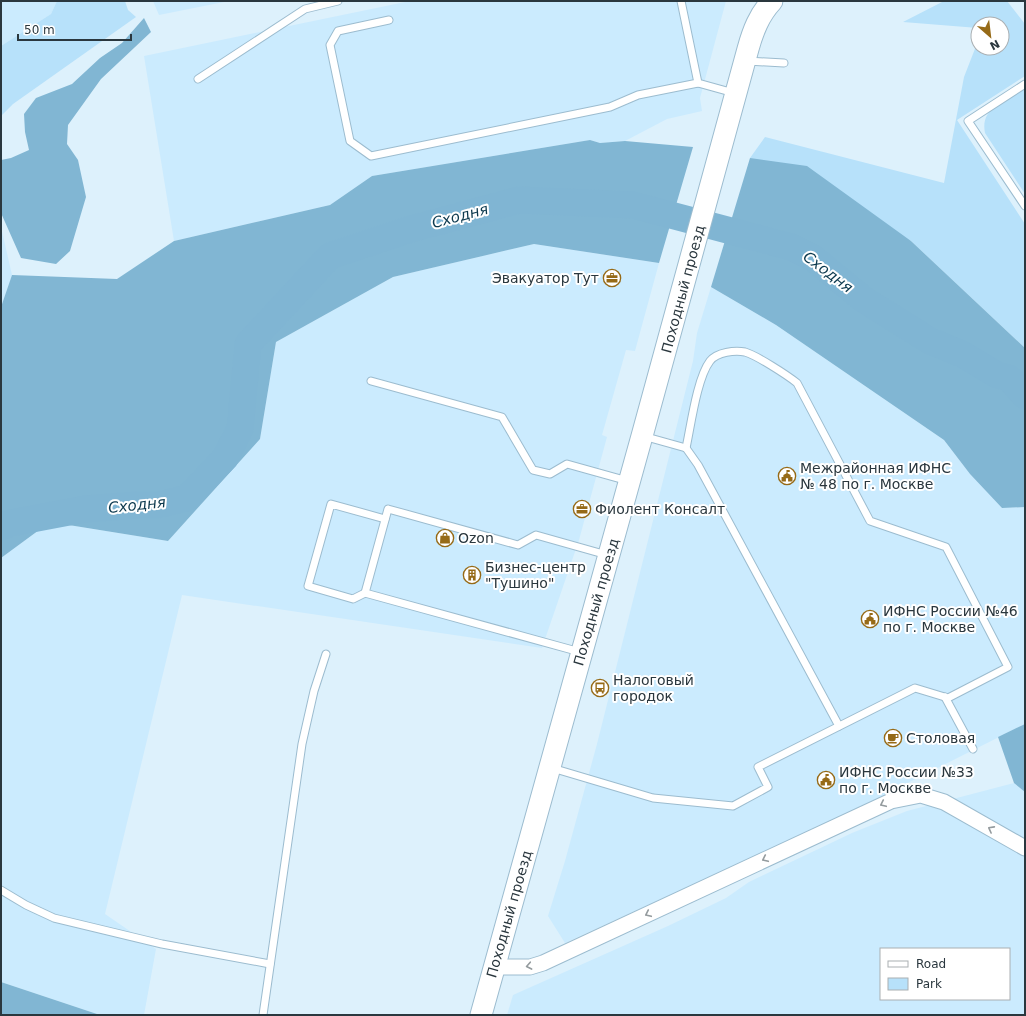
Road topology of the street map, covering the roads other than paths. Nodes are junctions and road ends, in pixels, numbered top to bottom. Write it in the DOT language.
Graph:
graph roads {
  1 [pos="338,1"];
  2 [pos="681,1"];
  3 [pos="754,1"];
  4 [pos="772,1"];
  5 [pos="389,20"];
  6 [pos="746,55"];
  7 [pos="784,63"];
  8 [pos="198,79"];
  9 [pos="698,83"];
  10 [pos="1025,84"];
  11 [pos="736,93"];
  12 [pos="1025,206"];
  13 [pos="371,381"];
  14 [pos="642,436"];
  15 [pos="686,448"];
  16 [pos="630,481"];
  17 [pos="385,519"];
  18 [pos="609,555"];
  19 [pos="365,593"];
  20 [pos="582,653"];
  21 [pos="326,654"];
  22 [pos="945,697"];
  23 [pos="839,726"];
  24 [pos="973,749"];
  25 [pos="550,767"];
  26 [pos="1025,848"];
  27 [pos="1,890"];
  28 [pos="270,964"];
  29 [pos="494,967"];
  30 [pos="263,1015"];
  31 [pos="481,1015"];
  1 -- 8 [label="lane"];
  2 -- 9 [label="lane"];
  3 -- 6 [label="main road, Походный проезд"];
  4 -- 6 [label="main road, Походный проезд"];
  5 -- 9 [label="lane"];
  6 -- 7 [label="lane"];
  6 -- 11 [label="main road, Походный проезд"];
  9 -- 11 [label="lane"];
  10 -- 12 [label="lane"];
  11 -- 14 [label="main road, Походный проезд"];
  13 -- 16 [label="lane"];
  14 -- 15 [label="lane"];
  14 -- 16 [label="main road, Походный проезд"];
  15 -- 22 [label="lane"];
  15 -- 23 [label="lane"];
  16 -- 18 [label="main road, Походный проезд"];
  17 -- 18 [label="lane"];
  17 -- 19 [label="lane"];
  17 -- 19 [label="lane"];
  18 -- 20 [label="main road, Походный проезд"];
  19 -- 20 [label="lane"];
  20 -- 25 [label="main road, Походный проезд"];
  21 -- 28 [label="lane"];
  22 -- 23 [label="lane"];
  22 -- 24 [label="lane"];
  23 -- 25 [label="lane"];
  25 -- 29 [label="main road, Походный проезд"];
  26 -- 29 [label="street, one-way"];
  27 -- 28 [label="lane"];
  28 -- 30 [label="lane"];
  29 -- 31 [label="main road, Походный проезд"];
}
